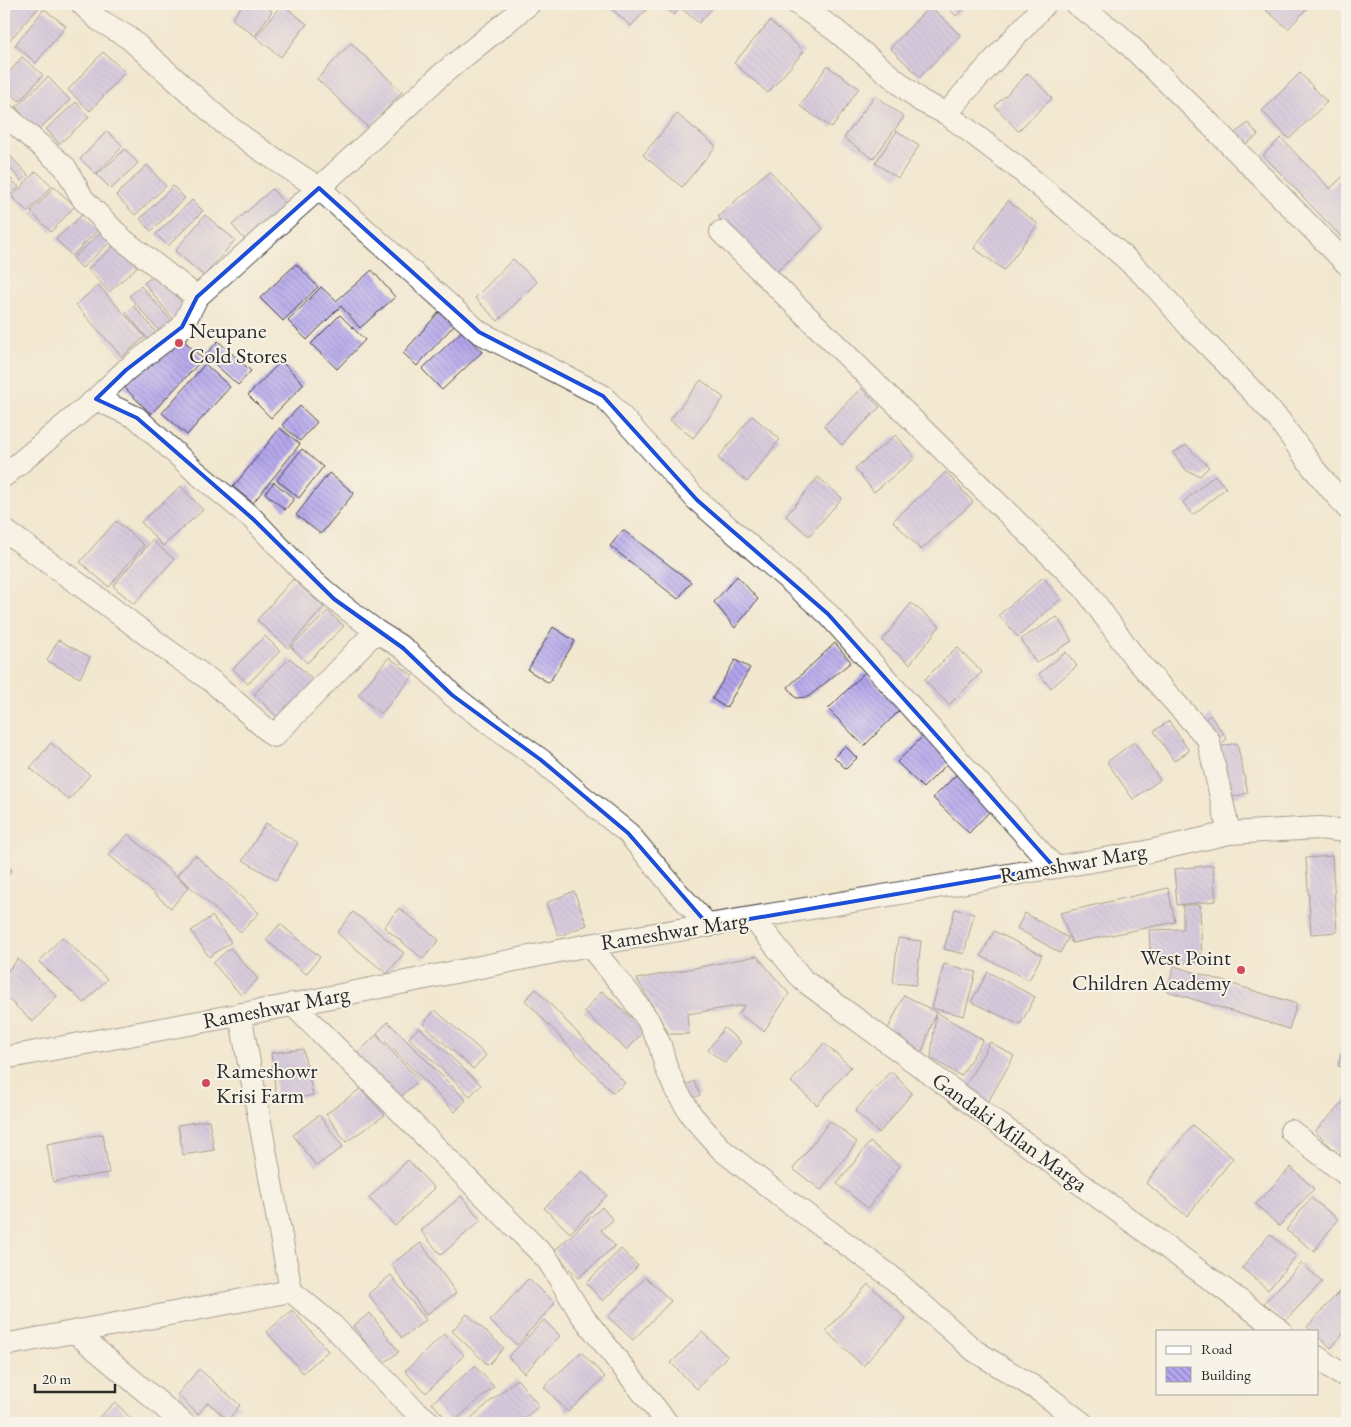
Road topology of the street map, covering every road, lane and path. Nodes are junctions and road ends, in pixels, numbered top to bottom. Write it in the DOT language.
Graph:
graph roads {
  1 [pos="82,4"];
  2 [pos="529,4"];
  3 [pos="798,4"];
  4 [pos="1045,4"];
  5 [pos="1076,4"];
  6 [pos="4,114"];
  7 [pos="947,114"];
  8 [pos="319,188"];
  9 [pos="721,232"];
  10 [pos="1347,264"];
  11 [pos="197,297"];
  12 [pos="96,399"];
  13 [pos="4,476"];
  14 [pos="1347,508"];
  15 [pos="4,530"];
  16 [pos="376,631"];
  17 [pos="1347,831"];
  18 [pos="1229,833"];
  19 [pos="1054,867"];
  20 [pos="752,918"];
  21 [pos="709,926"];
  22 [pos="590,945"];
  23 [pos="292,1004"];
  24 [pos="240,1014"];
  25 [pos="4,1058"];
  26 [pos="1291,1131"];
  27 [pos="1347,1175"];
  28 [pos="291,1291"];
  29 [pos="1280,1330"];
  30 [pos="75,1332"];
  31 [pos="4,1345"];
  32 [pos="1318,1358"];
  33 [pos="1347,1375"];
  34 [pos="183,1423"];
  35 [pos="430,1423"];
  36 [pos="667,1423"];
  37 [pos="1082,1423"];
  1 -- 8 [label="street"];
  2 -- 8 [label="street"];
  3 -- 7 [label="street"];
  4 -- 7 [label="street"];
  5 -- 10 [label="street"];
  6 -- 11 [label="street"];
  7 -- 14 [label="street"];
  8 -- 11 [label="street"];
  8 -- 19 [label="street"];
  9 -- 18 [label="street"];
  11 -- 12 [label="street"];
  12 -- 13 [label="street"];
  12 -- 16 [label="street"];
  15 -- 16 [label="street"];
  16 -- 21 [label="street"];
  17 -- 18 [label="street, Rameshwar Marg"];
  18 -- 19 [label="street, Rameshwar Marg"];
  19 -- 20 [label="street, Rameshwar Marg"];
  20 -- 21 [label="street, Rameshwar Marg"];
  20 -- 29 [label="street, Gandaki Milan Marga"];
  21 -- 22 [label="street, Rameshwar Marg"];
  22 -- 23 [label="street, Rameshwar Marg"];
  22 -- 37 [label="street"];
  23 -- 24 [label="street, Rameshwar Marg"];
  23 -- 36 [label="street"];
  24 -- 25 [label="street, Rameshwar Marg"];
  24 -- 28 [label="street"];
  26 -- 27 [label="street"];
  28 -- 30 [label="street"];
  28 -- 35 [label="street"];
  30 -- 31 [label="street"];
  30 -- 34 [label="street"];
  32 -- 33 [label="street"];
}
